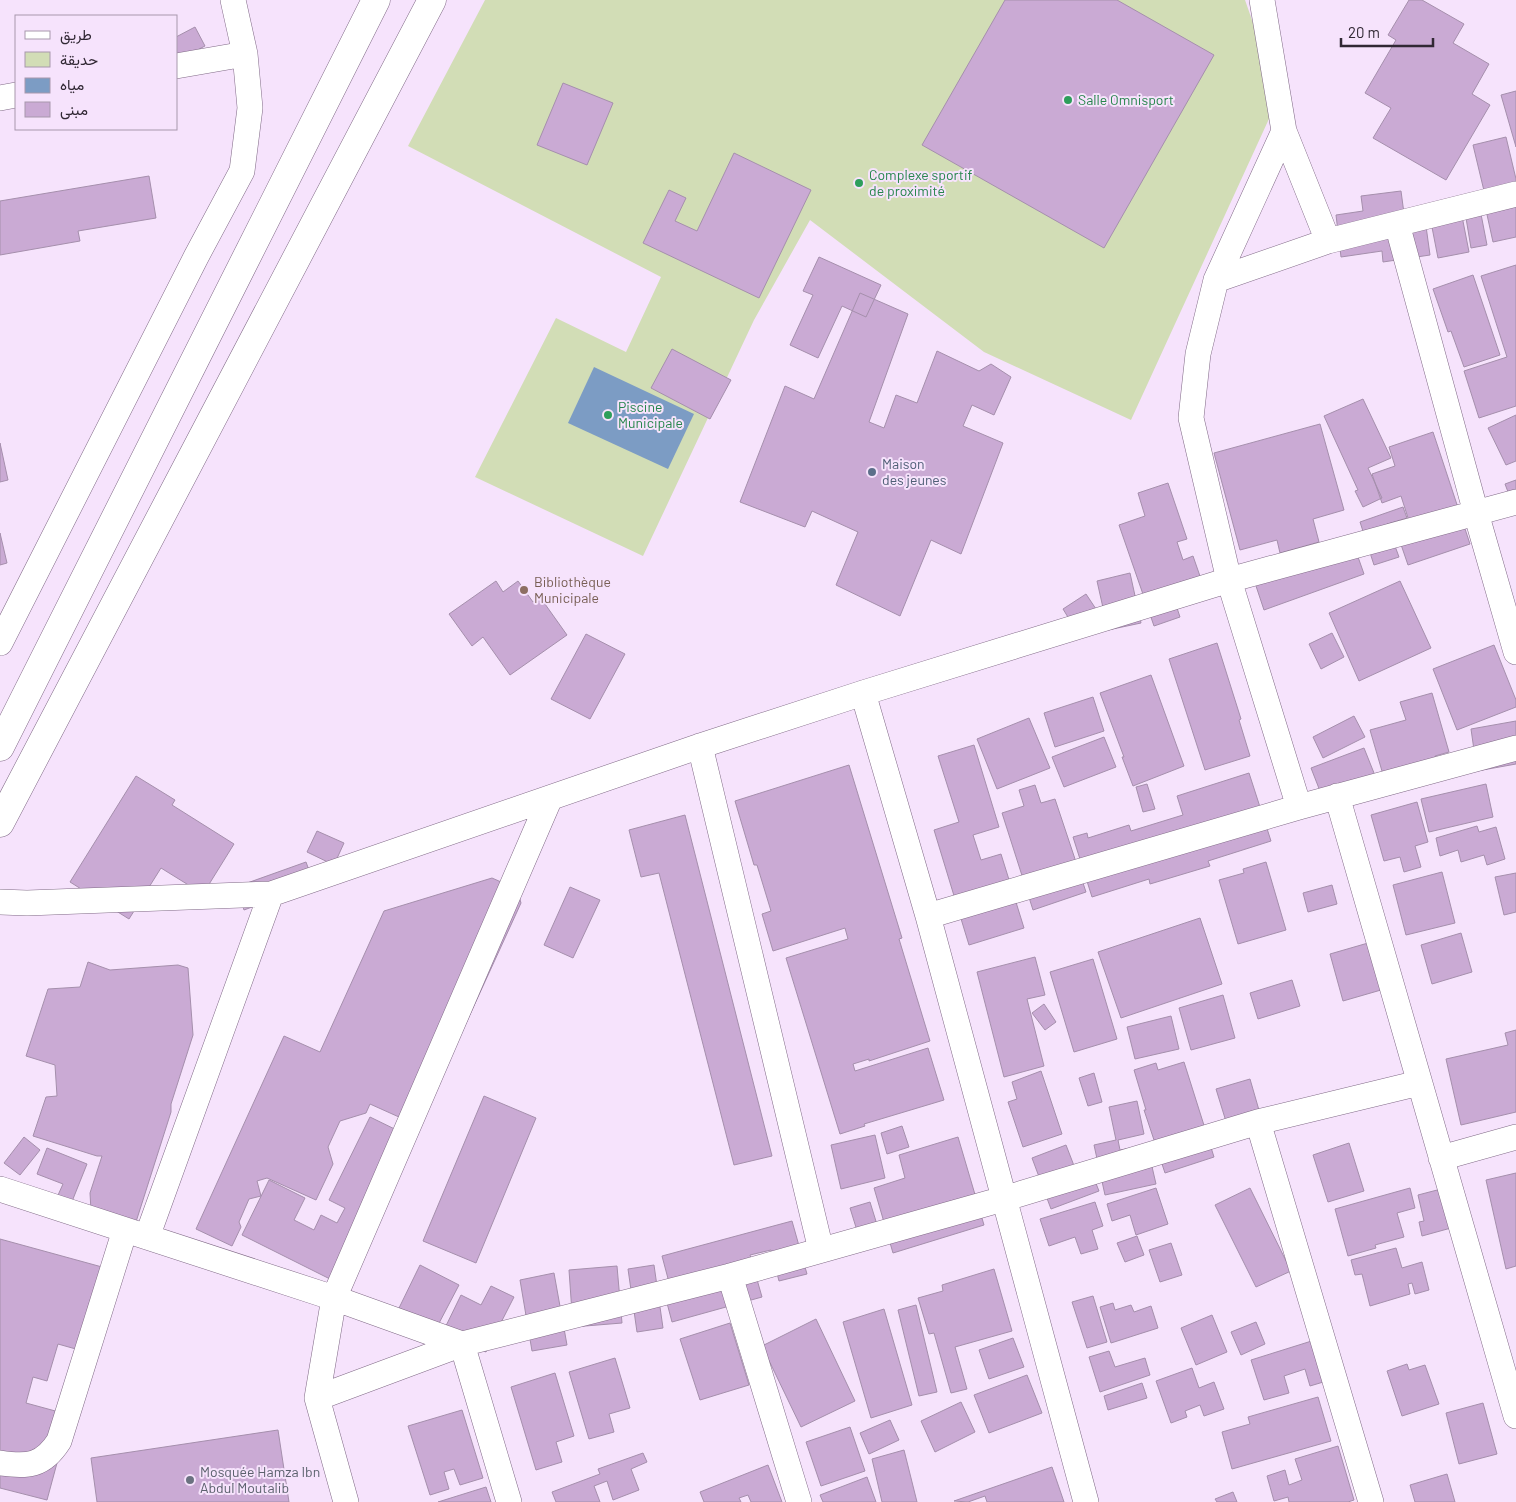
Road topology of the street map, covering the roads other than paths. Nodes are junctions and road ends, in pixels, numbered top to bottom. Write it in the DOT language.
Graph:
graph roads {
  1 [pos="233,0"];
  2 [pos="376,0"];
  3 [pos="432,0"];
  4 [pos="1262,0"];
  5 [pos="245,54"];
  6 [pos="178,66"];
  7 [pos="15,96"];
  8 [pos="0,98"];
  9 [pos="1284,131"];
  10 [pos="1516,194"];
  11 [pos="1397,224"];
  12 [pos="1328,241"];
  13 [pos="1216,280"];
  14 [pos="1516,502"];
  15 [pos="1476,513"];
  16 [pos="1229,580"];
  17 [pos="0,643"];
  18 [pos="1516,652"];
  19 [pos="863,692"];
  20 [pos="700,746"];
  21 [pos="0,747"];
  22 [pos="1516,748"];
  23 [pos="1337,796"];
  24 [pos="550,798"];
  25 [pos="1299,807"];
  26 [pos="0,823"];
  27 [pos="271,894"];
  28 [pos="0,902"];
  29 [pos="928,916"];
  30 [pos="1419,1083"];
  31 [pos="1258,1122"];
  32 [pos="1516,1137"];
  33 [pos="1441,1158"];
  34 [pos="0,1189"];
  35 [pos="1003,1198"];
  36 [pos="136,1233"];
  37 [pos="821,1250"];
  38 [pos="730,1276"];
  39 [pos="334,1298"];
  40 [pos="462,1344"];
  41 [pos="317,1398"];
  42 [pos="1516,1416"];
  43 [pos="0,1463"];
  44 [pos="346,1502"];
  45 [pos="509,1502"];
  46 [pos="799,1502"];
  47 [pos="1086,1502"];
  48 [pos="1371,1502"];
  1 -- 5 [label="street"];
  2 -- 21 [label="main road"];
  3 -- 26 [label="main road"];
  4 -- 9 [label="street"];
  5 -- 6 [label="street"];
  5 -- 17 [label="street"];
  7 -- 8 [label="street"];
  9 -- 12 [label="street"];
  9 -- 13 [label="street"];
  10 -- 11 [label="street"];
  11 -- 12 [label="street"];
  11 -- 15 [label="street"];
  12 -- 13 [label="street"];
  13 -- 16 [label="street"];
  14 -- 15 [label="street"];
  15 -- 16 [label="street"];
  15 -- 18 [label="street"];
  16 -- 19 [label="street"];
  16 -- 25 [label="street"];
  19 -- 20 [label="street"];
  19 -- 29 [label="street"];
  20 -- 24 [label="street"];
  20 -- 37 [label="street"];
  22 -- 23 [label="street"];
  23 -- 25 [label="street"];
  23 -- 30 [label="street"];
  24 -- 27 [label="street"];
  24 -- 39 [label="street"];
  25 -- 29 [label="street"];
  27 -- 28 [label="street"];
  27 -- 36 [label="street"];
  29 -- 35 [label="street"];
  30 -- 31 [label="street"];
  30 -- 33 [label="street"];
  31 -- 35 [label="street"];
  31 -- 48 [label="street"];
  32 -- 33 [label="street"];
  33 -- 42 [label="street"];
  34 -- 36 [label="street"];
  35 -- 37 [label="street"];
  35 -- 47 [label="street"];
  36 -- 39 [label="street"];
  36 -- 43 [label="street"];
  37 -- 38 [label="street"];
  38 -- 40 [label="street"];
  38 -- 46 [label="street"];
  39 -- 40 [label="street"];
  39 -- 41 [label="street"];
  40 -- 41 [label="street"];
  40 -- 45 [label="street"];
  41 -- 44 [label="street"];
}
